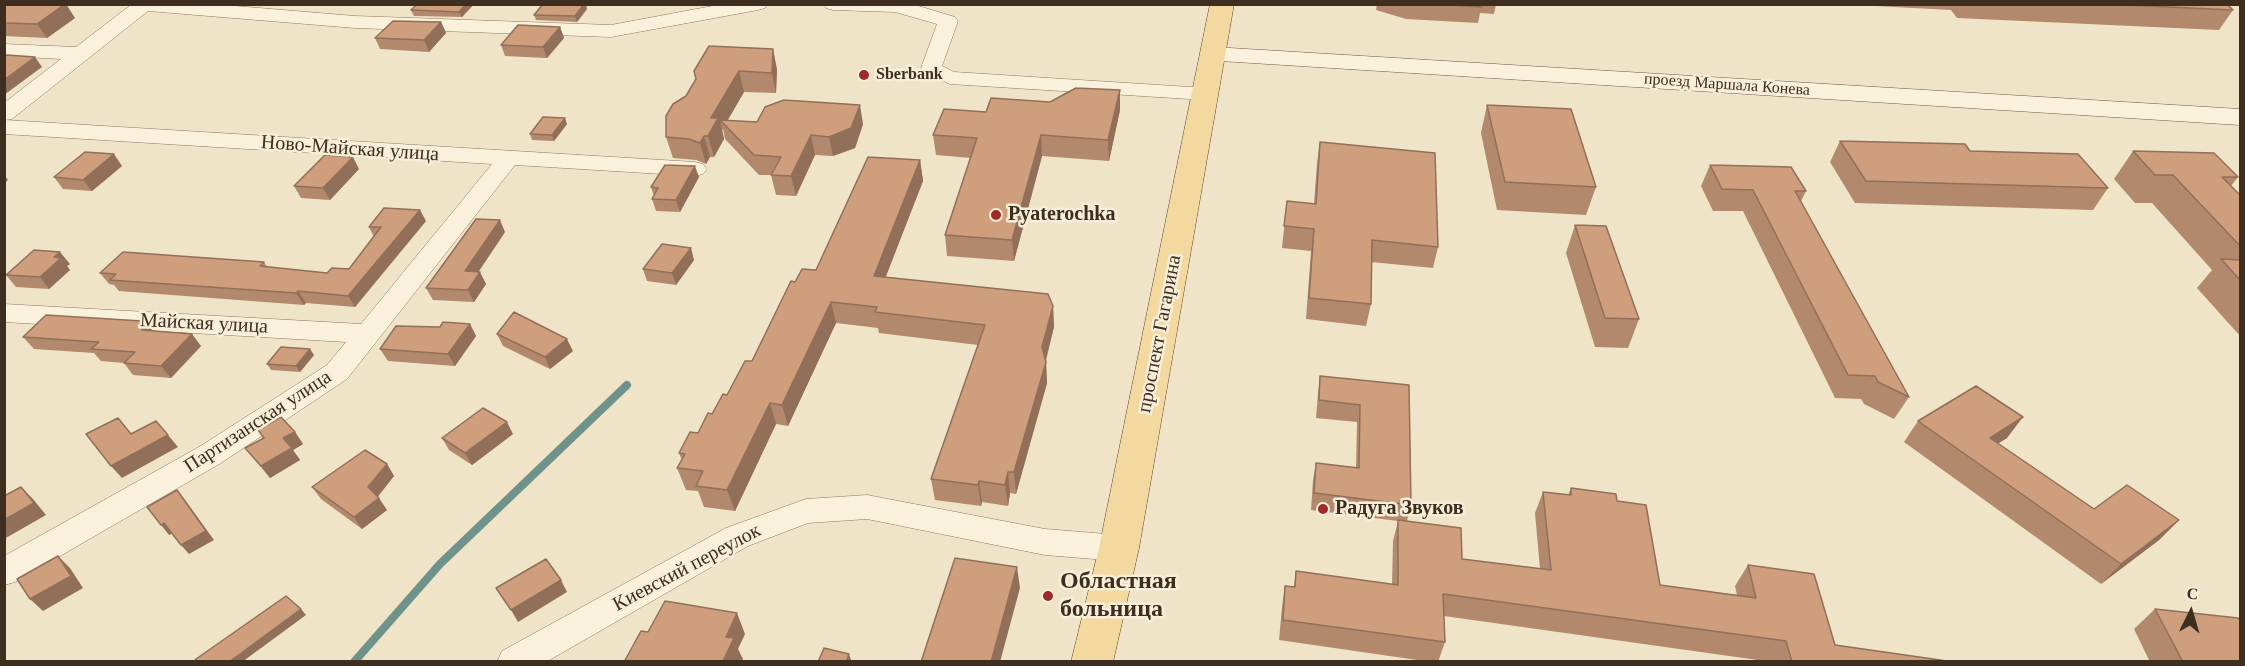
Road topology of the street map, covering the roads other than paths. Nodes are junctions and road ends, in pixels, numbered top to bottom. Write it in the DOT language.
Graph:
graph roads {
  1 [pos="694,4"];
  2 [pos="758,4"];
  3 [pos="833,4"];
  4 [pos="1222,4"];
  5 [pos="144,5"];
  6 [pos="665,22"];
  7 [pos="4,50"];
  8 [pos="83,54"];
  9 [pos="1213,55"];
  10 [pos="1206,94"];
  11 [pos="4,114"];
  12 [pos="2241,117"];
  13 [pos="4,127"];
  14 [pos="508,159"];
  15 [pos="695,169"];
  16 [pos="4,313"];
  17 [pos="368,334"];
  18 [pos="1119,548"];
  19 [pos="4,572"];
  20 [pos="514,662"];
  21 [pos="1092,662"];
  1 -- 6 [label="street"];
  2 -- 6 [label="street"];
  3 -- 10 [label="street"];
  4 -- 9 [label="main road, проспект Гагарина"];
  5 -- 6 [label="street"];
  5 -- 8 [label="street"];
  7 -- 8 [label="street"];
  8 -- 11 [label="street"];
  9 -- 10 [label="main road, проспект Гагарина"];
  9 -- 12 [label="street, проезд Маршала Конева"];
  10 -- 18 [label="main road, проспект Гагарина"];
  13 -- 14 [label="street, Ново-Майская улица"];
  14 -- 15 [label="street, Ново-Майская улица"];
  14 -- 17 [label="street, Партизанская улица"];
  16 -- 17 [label="street, Майская улица"];
  17 -- 19 [label="street, Партизанская улица"];
  18 -- 20 [label="street, Киевский переулок"];
  18 -- 21 [label="main road, проспект Гагарина"];
}
